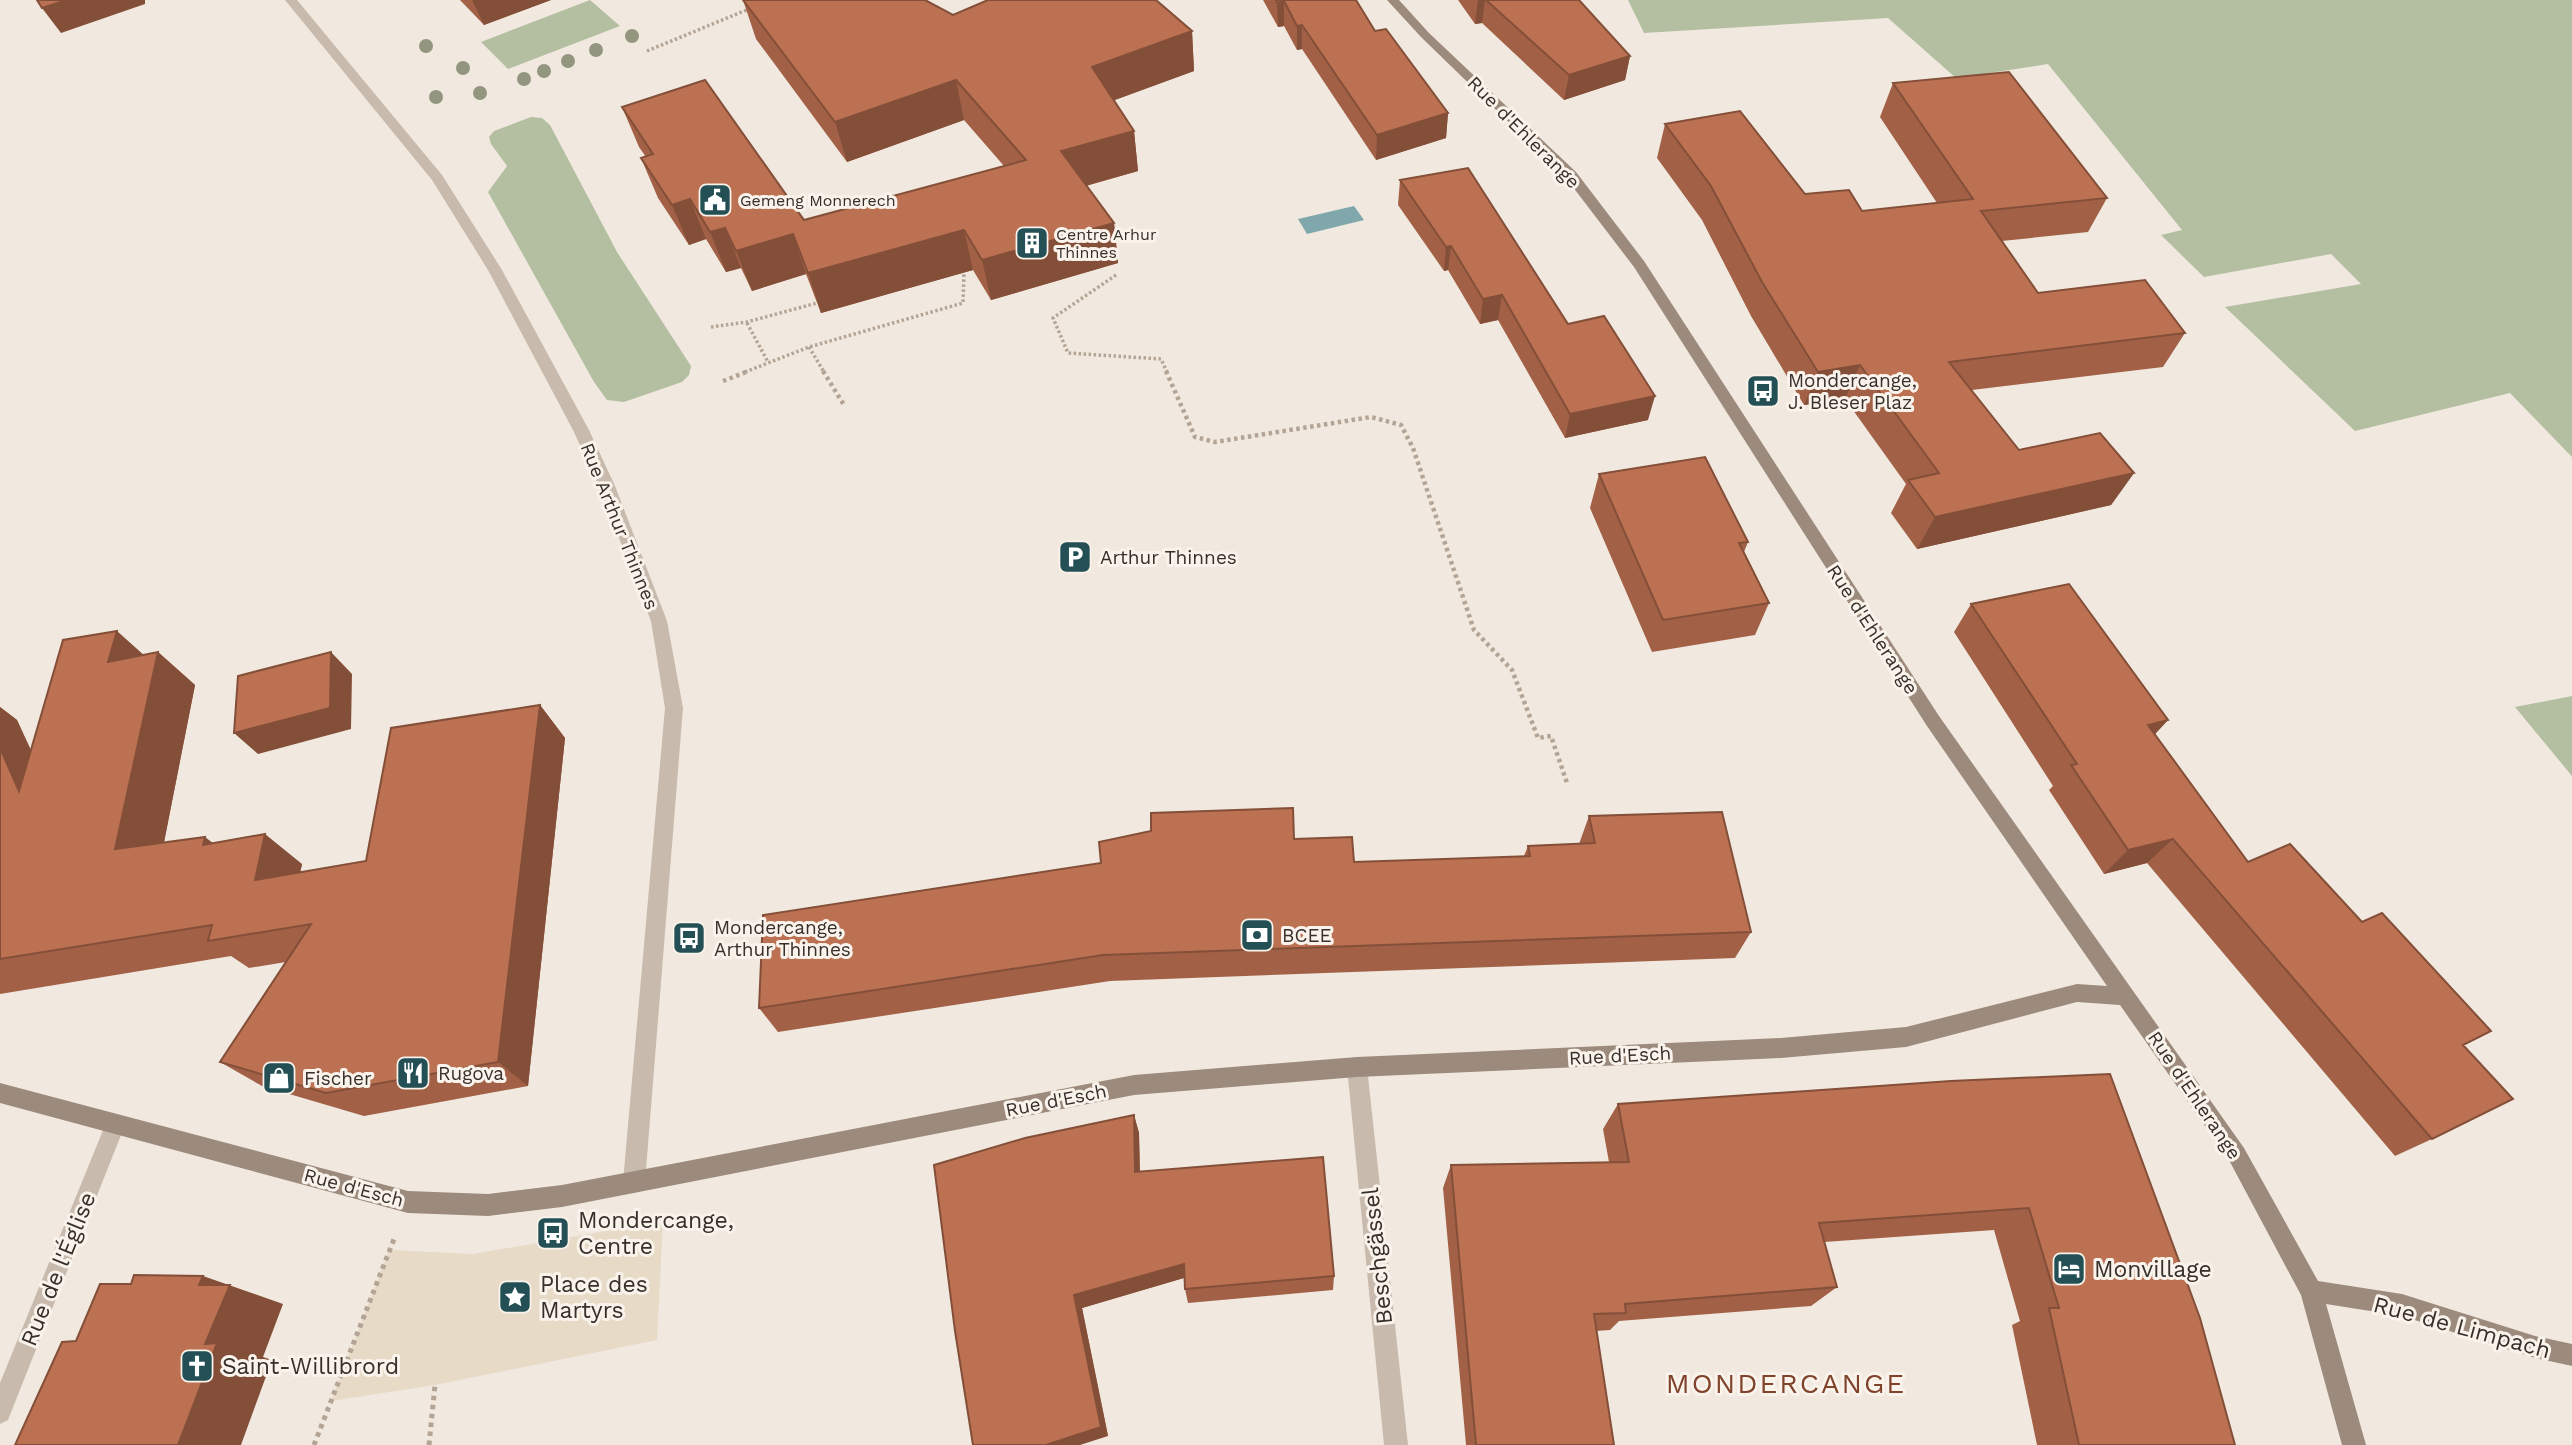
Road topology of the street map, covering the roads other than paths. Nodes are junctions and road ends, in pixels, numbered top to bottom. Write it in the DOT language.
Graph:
graph roads {
  1 [pos="291,0"];
  2 [pos="1393,0"];
  3 [pos="2127,996"];
  4 [pos="1357,1067"];
  5 [pos="0,1093"];
  6 [pos="115,1125"];
  7 [pos="634,1182"];
  8 [pos="2311,1292"];
  9 [pos="2572,1355"];
  10 [pos="0,1412"];
  11 [pos="1396,1445"];
  12 [pos="2354,1445"];
  1 -- 7 [label="street, Rue Arthur Thinnes"];
  2 -- 3 [label="main road, Rue d'Ehlerange"];
  3 -- 4 [label="main road, Rue d'Esch"];
  3 -- 8 [label="main road, Rue d'Ehlerange"];
  4 -- 7 [label="main road, Rue d'Esch"];
  4 -- 11 [label="street, Beschgässel"];
  5 -- 6 [label="main road, Rue d'Esch"];
  6 -- 7 [label="main road, Rue d'Esch"];
  6 -- 10 [label="street, Rue de l'Église"];
  8 -- 9 [label="main road, Rue de Limpach"];
  8 -- 12 [label="main road, Rue d'Ehlerange"];
}
